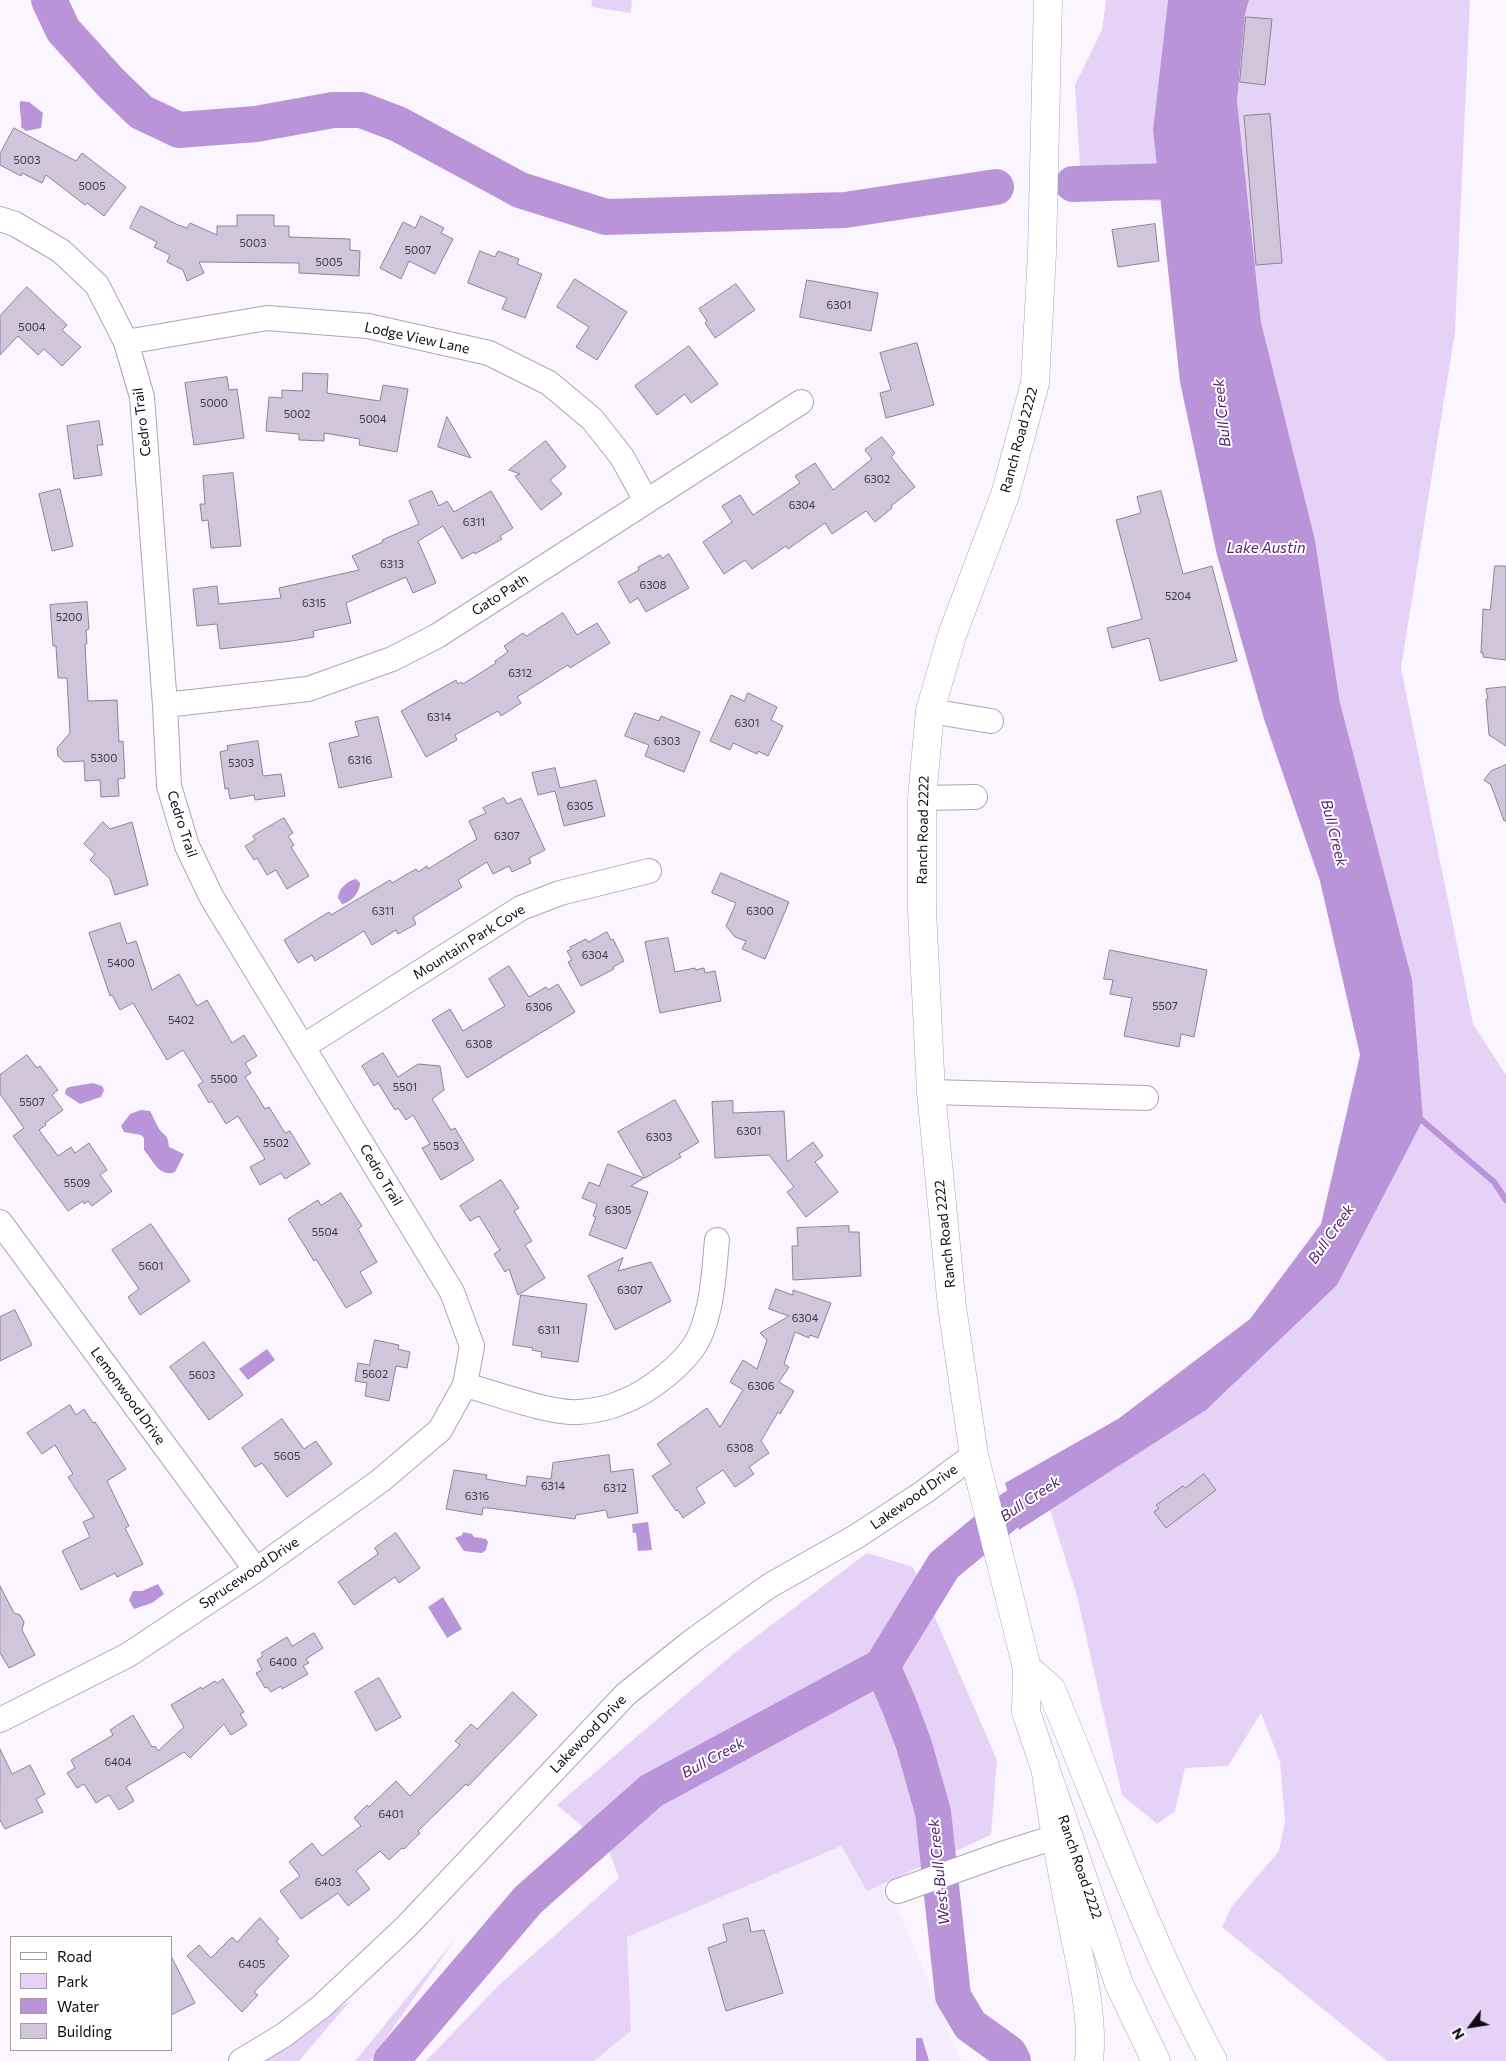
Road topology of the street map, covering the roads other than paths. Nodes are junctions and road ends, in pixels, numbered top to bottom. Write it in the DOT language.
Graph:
graph roads {
  1 [pos="1048,0"];
  2 [pos="0,219"];
  3 [pos="126,342"];
  4 [pos="801,402"];
  5 [pos="646,501"];
  6 [pos="165,705"];
  7 [pos="930,711"];
  8 [pos="991,721"];
  9 [pos="974,797"];
  10 [pos="922,798"];
  11 [pos="649,872"];
  12 [pos="304,1046"];
  13 [pos="931,1092"];
  14 [pos="1146,1098"];
  15 [pos="0,1222"];
  16 [pos="718,1240"];
  17 [pos="465,1385"];
  18 [pos="974,1455"];
  19 [pos="256,1570"];
  20 [pos="1027,1668"];
  21 [pos="0,1720"];
  22 [pos="1062,1836"];
  23 [pos="898,1891"];
  24 [pos="241,2061"];
  25 [pos="1089,2061"];
  26 [pos="1156,2061"];
  27 [pos="1213,2061"];
  1 -- 7 [label="main road, Ranch Road 2222"];
  2 -- 3 [label="street, Cedro Trail"];
  3 -- 5 [label="street, Lodge View Lane"];
  3 -- 6 [label="street, Cedro Trail"];
  4 -- 5 [label="street, Gato Path"];
  5 -- 6 [label="street, Gato Path"];
  6 -- 12 [label="street, Cedro Trail"];
  7 -- 8 [label="street"];
  7 -- 10 [label="main road, Ranch Road 2222"];
  9 -- 10 [label="street"];
  10 -- 13 [label="main road, Ranch Road 2222"];
  11 -- 12 [label="street, Mountain Park Cove"];
  12 -- 17 [label="street, Cedro Trail"];
  13 -- 14 [label="street"];
  13 -- 18 [label="main road, Ranch Road 2222"];
  15 -- 19 [label="street, Lemonwood Drive"];
  16 -- 17 [label="street"];
  17 -- 19 [label="street, Sprucewood Drive"];
  18 -- 20 [label="main road, Ranch Road 2222"];
  18 -- 24 [label="street, Lakewood Drive"];
  19 -- 21 [label="street, Sprucewood Drive"];
  20 -- 22 [label="main road, Ranch Road 2222"];
  20 -- 27 [label="main road"];
  22 -- 23 [label="street"];
  22 -- 25 [label="main road"];
  22 -- 26 [label="main road, Ranch Road 2222"];
}
